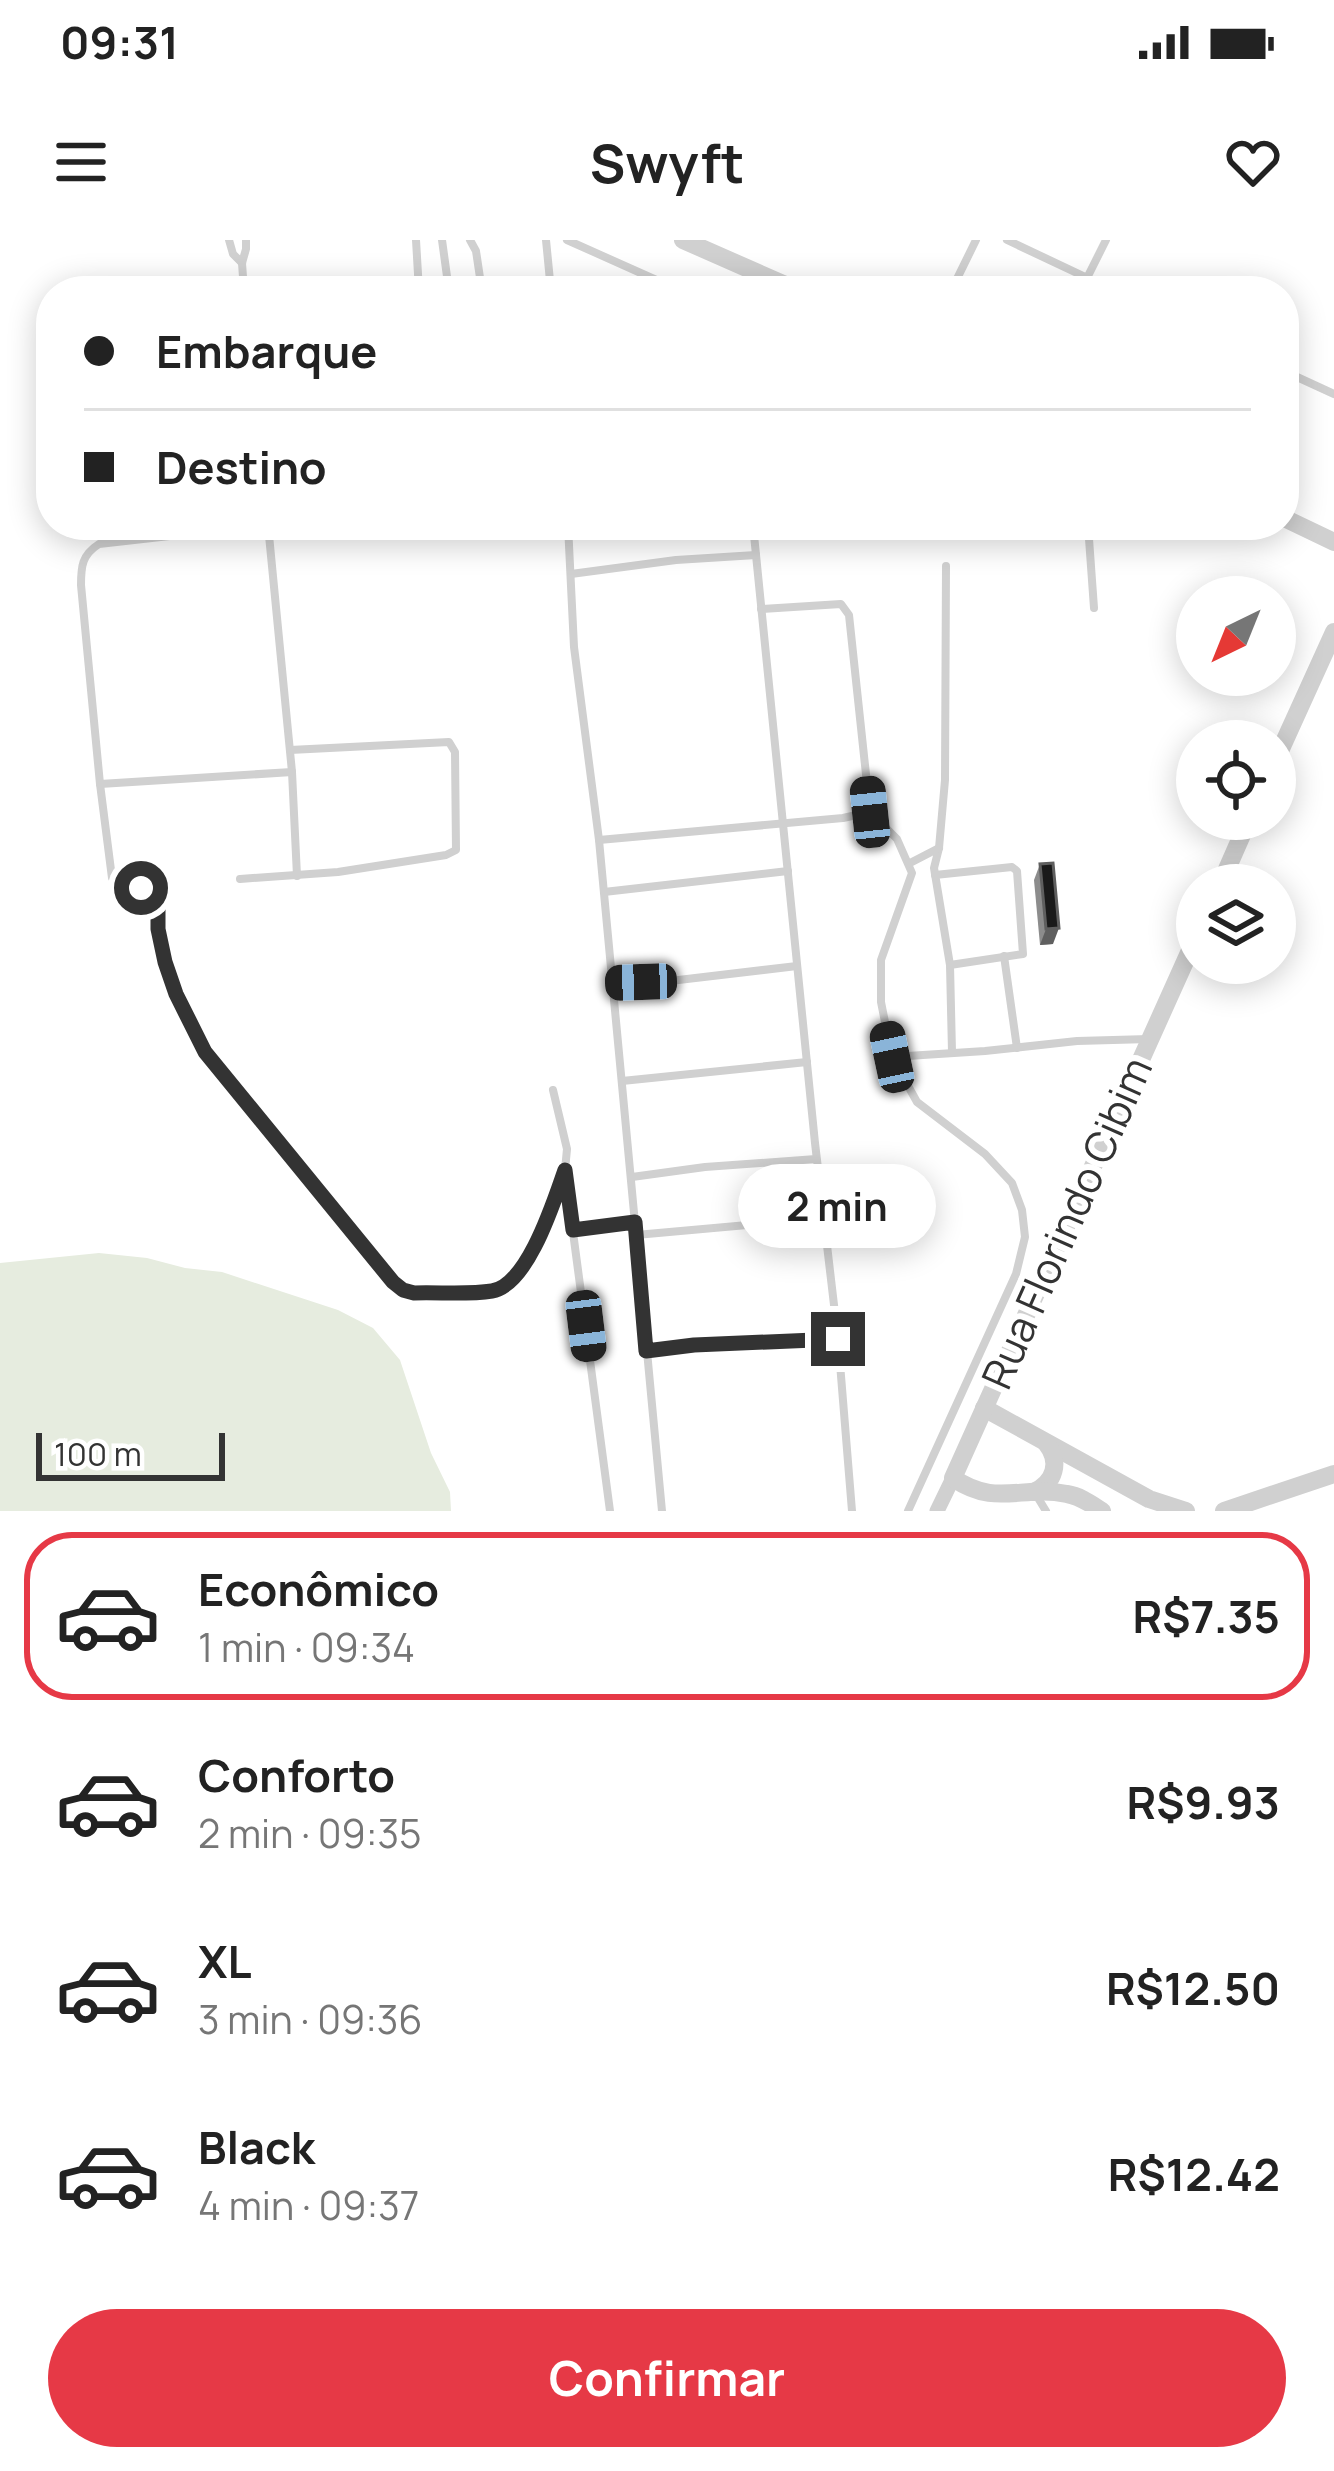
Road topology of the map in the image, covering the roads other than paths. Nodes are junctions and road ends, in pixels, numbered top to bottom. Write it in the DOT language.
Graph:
graph roads {
  1 [pos="229,240"];
  2 [pos="245,240"];
  3 [pos="416,240"];
  4 [pos="442,240"];
  5 [pos="470,240"];
  6 [pos="546,240"];
  7 [pos="567,240"];
  8 [pos="682,240"];
  9 [pos="976,240"];
  10 [pos="1007,240"];
  11 [pos="1106,240"];
  12 [pos="242,263"];
  13 [pos="243,276"];
  14 [pos="418,276"];
  15 [pos="446,276"];
  16 [pos="480,276"];
  17 [pos="550,276"];
  18 [pos="647,276"];
  19 [pos="765,276"];
  20 [pos="958,276"];
  21 [pos="1083,276"];
  22 [pos="1088,276"];
  23 [pos="1299,378"];
  24 [pos="1334,394"];
  25 [pos="1299,525"];
  26 [pos="134,540"];
  27 [pos="269,540"];
  28 [pos="569,540"];
  29 [pos="754,540"];
  30 [pos="1089,540"];
  31 [pos="1334,542"];
  32 [pos="756,555"];
  33 [pos="946,566"];
  34 [pos="571,574"];
  35 [pos="1094,608"];
  36 [pos="761,609"];
  37 [pos="1334,632"];
  38 [pos="1294,720"];
  39 [pos="290,750"];
  40 [pos="292,772"];
  41 [pos="100,784"];
  42 [pos="870,812"];
  43 [pos="783,822"];
  44 [pos="599,841"];
  45 [pos="939,848"];
  46 [pos="910,863"];
  47 [pos="788,871"];
  48 [pos="935,875"];
  49 [pos="297,876"];
  50 [pos="240,879"];
  51 [pos="604,892"];
  52 [pos="1004,956"];
  53 [pos="950,965"];
  54 [pos="797,966"];
  55 [pos="1176,981"];
  56 [pos="613,983"];
  57 [pos="1150,1039"];
  58 [pos="1017,1048"];
  59 [pos="952,1052"];
  60 [pos="892,1057"];
  61 [pos="807,1062"];
  62 [pos="622,1081"];
  63 [pos="553,1090"];
  64 [pos="816,1159"];
  65 [pos="565,1170"];
  66 [pos="632,1177"];
  67 [pos="824,1218"];
  68 [pos="635,1222"];
  69 [pos="573,1230"];
  70 [pos="637,1235"];
  71 [pos="838,1339"];
  72 [pos="646,1351"];
  73 [pos="984,1408"];
  74 [pos="1043,1440"];
  75 [pos="1334,1474"];
  76 [pos="952,1478"];
  77 [pos="1034,1492"];
  78 [pos="1011,1503"];
  79 [pos="1152,1505"];
  80 [pos="1088,1508"];
  81 [pos="610,1511"];
  82 [pos="662,1511"];
  83 [pos="852,1511"];
  84 [pos="908,1511"];
  85 [pos="937,1511"];
  86 [pos="1046,1511"];
  87 [pos="1186,1511"];
  88 [pos="1224,1511"];
  1 -- 12 [label="lane"];
  2 -- 12 [label="lane"];
  3 -- 14 [label="lane"];
  4 -- 15 [label="lane"];
  5 -- 16 [label="lane"];
  6 -- 17 [label="lane"];
  7 -- 18 [label="lane"];
  8 -- 19 [label="street"];
  9 -- 20 [label="lane"];
  10 -- 21 [label="lane"];
  11 -- 22 [label="lane"];
  12 -- 13 [label="lane"];
  23 -- 24 [label="lane"];
  25 -- 31 [label="street"];
  26 -- 41 [label="lane"];
  27 -- 39 [label="lane"];
  28 -- 34 [label="lane"];
  29 -- 32 [label="lane"];
  30 -- 35 [label="lane"];
  32 -- 34 [label="lane"];
  32 -- 36 [label="lane"];
  33 -- 45 [label="lane"];
  34 -- 44 [label="lane"];
  36 -- 42 [label="lane"];
  36 -- 43 [label="lane"];
  37 -- 38 [label="street"];
  39 -- 40 [label="lane"];
  39 -- 49 [label="lane"];
  40 -- 41 [label="lane"];
  40 -- 49 [label="lane"];
  41 -- 65 [label="lane"];
  42 -- 43 [label="lane"];
  42 -- 46 [label="lane"];
  43 -- 44 [label="lane"];
  43 -- 47 [label="lane"];
  44 -- 51 [label="lane"];
  45 -- 46 [label="lane"];
  45 -- 48 [label="lane"];
  46 -- 60 [label="lane"];
  47 -- 51 [label="lane"];
  47 -- 54 [label="lane"];
  48 -- 52 [label="lane"];
  48 -- 53 [label="lane"];
  49 -- 50 [label="lane"];
  51 -- 56 [label="lane"];
  52 -- 53 [label="lane"];
  52 -- 58 [label="lane"];
  53 -- 59 [label="lane"];
  54 -- 56 [label="lane"];
  54 -- 61 [label="lane"];
  55 -- 57 [label="street, Rua Florindo Cibim"];
  56 -- 62 [label="lane"];
  57 -- 58 [label="lane"];
  57 -- 73 [label="street, Rua Florindo Cibim"];
  58 -- 59 [label="lane"];
  59 -- 60 [label="lane"];
  60 -- 84 [label="lane"];
  61 -- 62 [label="lane"];
  61 -- 64 [label="lane"];
  62 -- 66 [label="lane"];
  63 -- 65 [label="lane"];
  64 -- 66 [label="lane"];
  64 -- 67 [label="lane"];
  65 -- 69 [label="lane"];
  66 -- 68 [label="lane"];
  67 -- 70 [label="lane"];
  67 -- 71 [label="lane"];
  68 -- 69 [label="lane"];
  68 -- 70 [label="lane"];
  69 -- 81 [label="lane"];
  70 -- 72 [label="lane"];
  71 -- 72 [label="lane"];
  71 -- 83 [label="lane"];
  72 -- 82 [label="lane"];
  73 -- 74 [label="street"];
  73 -- 76 [label="street, Rua Florindo Cibim"];
  74 -- 77 [label="street"];
  74 -- 79 [label="street"];
  75 -- 88 [label="street"];
  76 -- 78 [label="street"];
  76 -- 85 [label="street, Rua Florindo Cibim"];
  77 -- 78 [label="street"];
  77 -- 80 [label="street"];
  77 -- 86 [label="lane"];
  79 -- 87 [label="street"];
}
